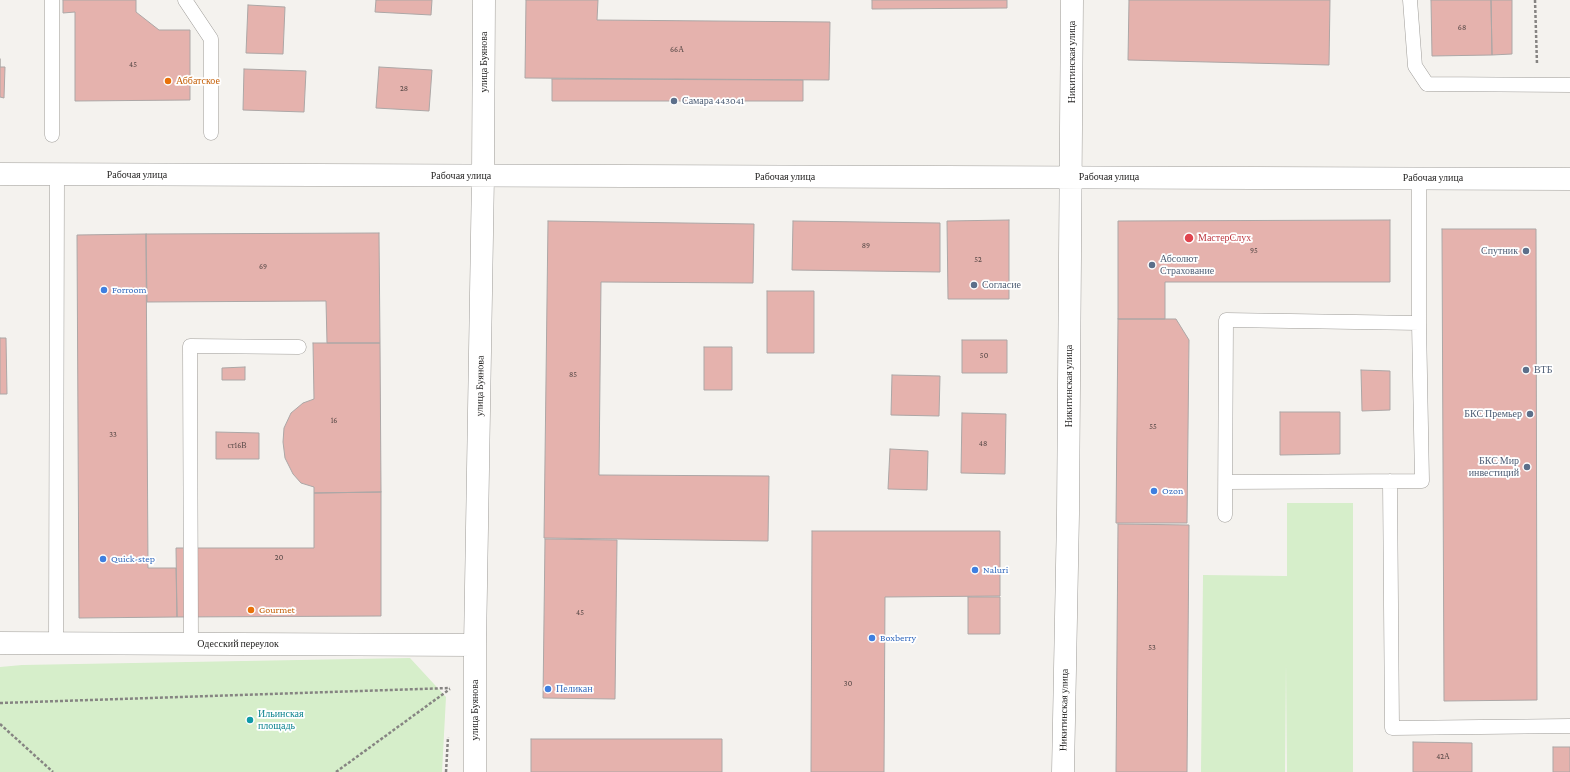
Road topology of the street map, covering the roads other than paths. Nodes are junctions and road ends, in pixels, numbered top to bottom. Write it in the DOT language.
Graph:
graph roads {
  1 [pos="52,0"];
  2 [pos="185,0"];
  3 [pos="484,0"];
  4 [pos="1072,0"];
  5 [pos="1410,0"];
  6 [pos="1570,85"];
  7 [pos="211,133"];
  8 [pos="52,134"];
  9 [pos="0,174"];
  10 [pos="57,174"];
  11 [pos="483,176"];
  12 [pos="1071,177"];
  13 [pos="1419,178"];
  14 [pos="1570,179"];
  15 [pos="1418,323"];
  16 [pos="299,347"];
  17 [pos="1390,481"];
  18 [pos="1226,482"];
  19 [pos="1225,516"];
  20 [pos="0,644"];
  21 [pos="56,644"];
  22 [pos="191,644"];
  23 [pos="475,644"];
  24 [pos="1570,726"];
  25 [pos="475,772"];
  26 [pos="1063,772"];
  1 -- 8 [label="lane"];
  2 -- 7 [label="lane"];
  3 -- 11 [label="street, улица Буянова"];
  4 -- 12 [label="street, Никитинская улица"];
  5 -- 6 [label="lane"];
  9 -- 10 [label="street, Рабочая улица"];
  10 -- 11 [label="street, Рабочая улица"];
  10 -- 21 [label="lane"];
  11 -- 12 [label="street, Рабочая улица"];
  11 -- 23 [label="street, улица Буянова"];
  12 -- 13 [label="street, Рабочая улица"];
  12 -- 26 [label="street, Никитинская улица"];
  13 -- 14 [label="street, Рабочая улица"];
  13 -- 15 [label="lane"];
  15 -- 17 [label="lane"];
  15 -- 18 [label="lane"];
  16 -- 22 [label="lane"];
  17 -- 18 [label="lane"];
  17 -- 24 [label="lane"];
  18 -- 19 [label="lane"];
  20 -- 21 [label="street, Одесский переулок"];
  21 -- 22 [label="street, Одесский переулок"];
  22 -- 23 [label="street, Одесский переулок"];
  23 -- 25 [label="street, улица Буянова"];
}
